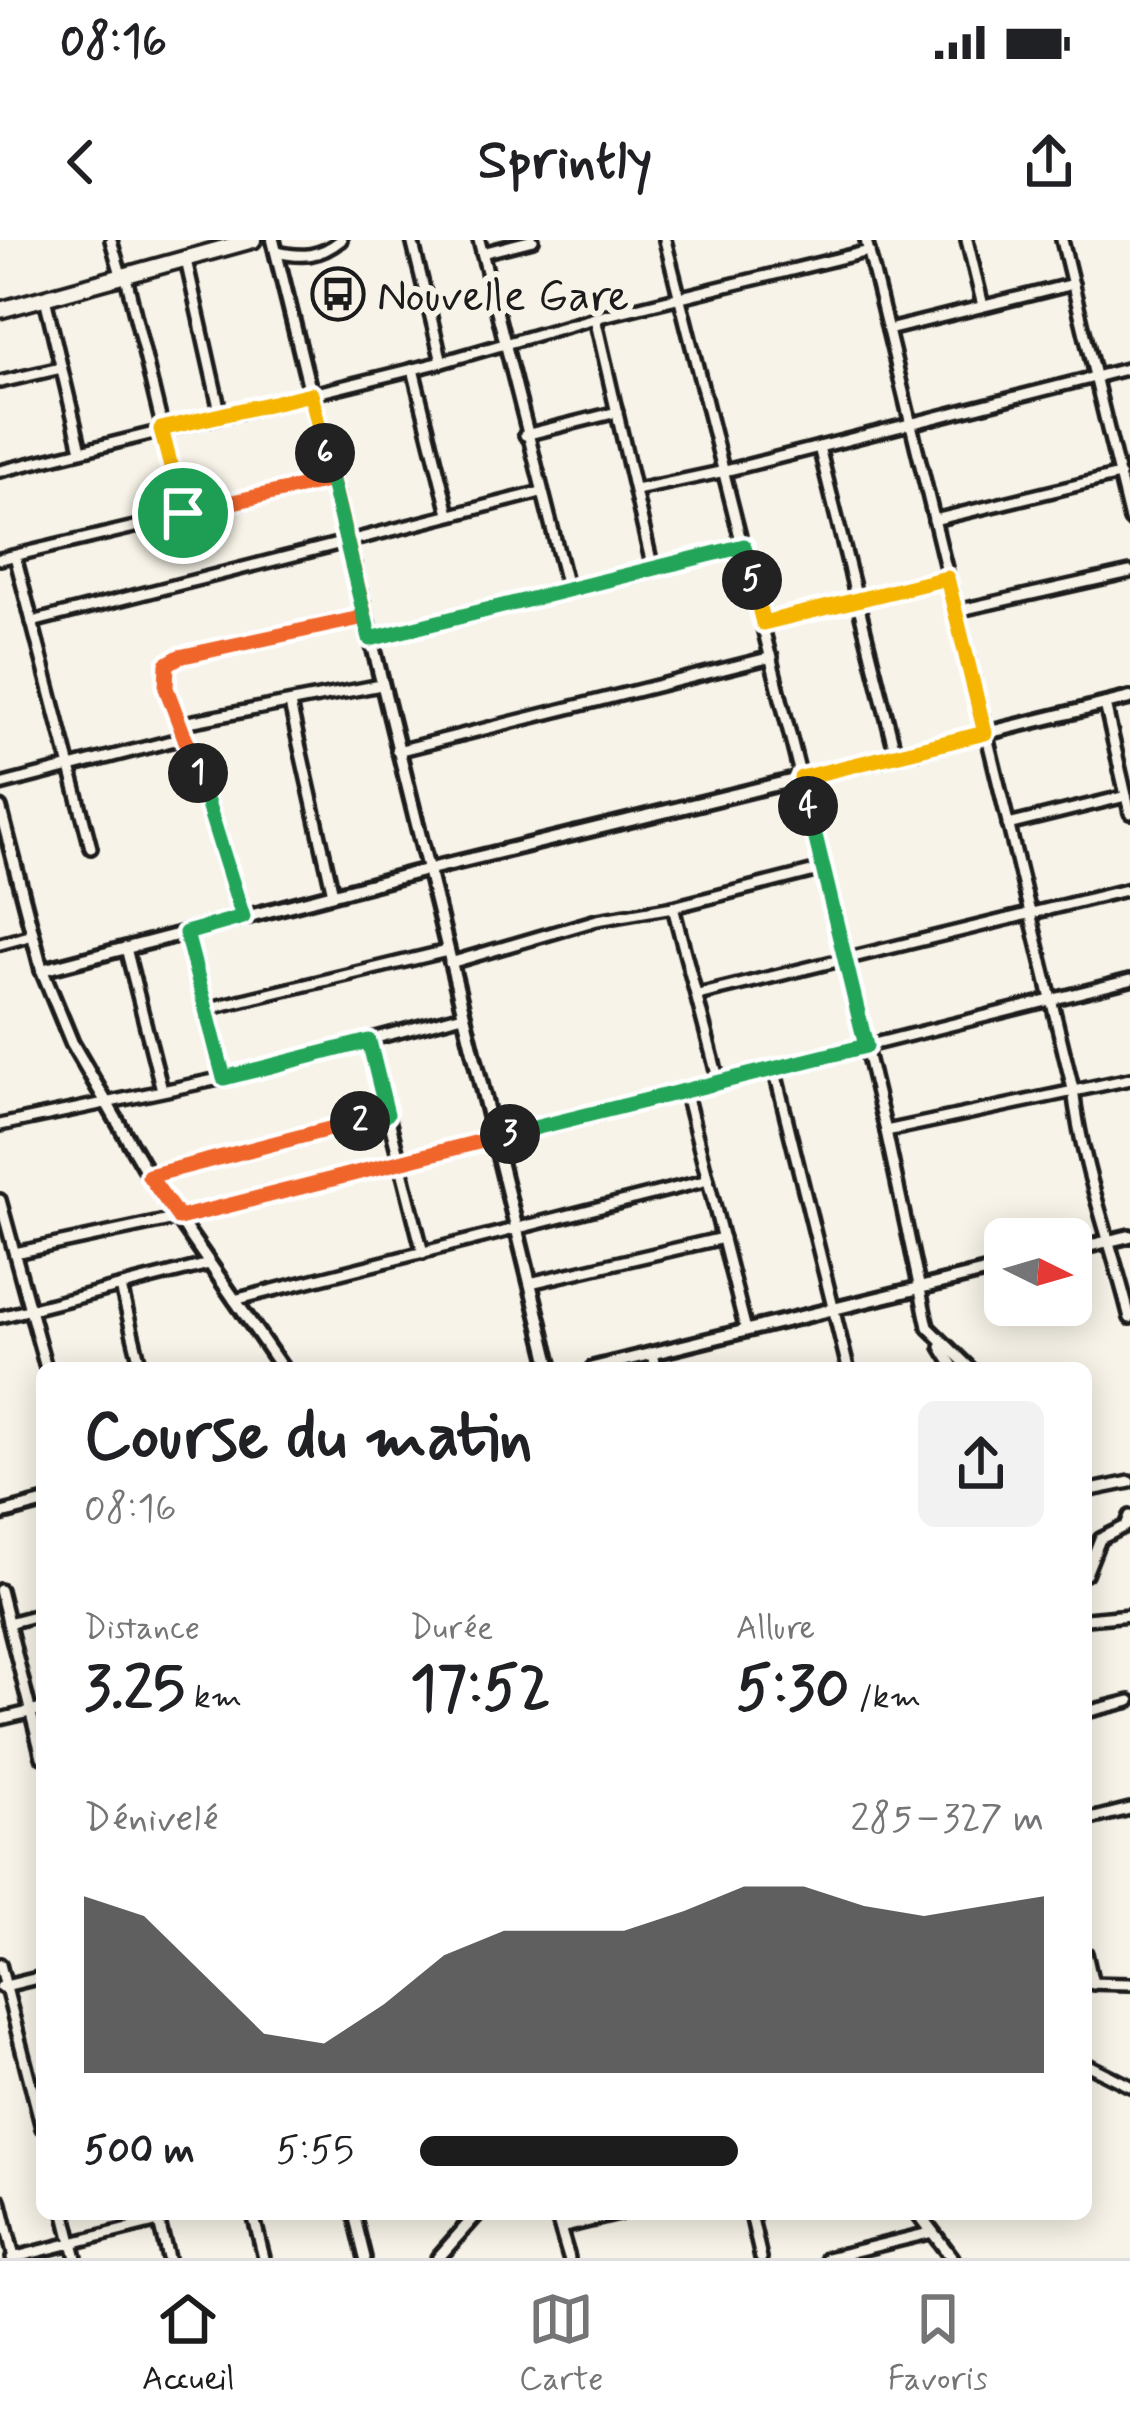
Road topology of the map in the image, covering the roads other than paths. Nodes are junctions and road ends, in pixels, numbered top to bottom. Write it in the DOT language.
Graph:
graph roads {
  1 [pos="111,240"];
  2 [pos="253,240"];
  3 [pos="341,240"];
  4 [pos="412,240"];
  5 [pos="479,240"];
  6 [pos="533,240"];
  7 [pos="665,240"];
  8 [pos="967,240"];
  9 [pos="1062,240"];
  10 [pos="275,246"];
  11 [pos="867,246"];
  12 [pos="482,253"];
  13 [pos="186,260"];
  14 [pos="124,278"];
  15 [pos="1073,284"];
  16 [pos="45,298"];
  17 [pos="679,298"];
  18 [pos="983,307"];
  19 [pos="0,310"];
  20 [pos="595,318"];
  21 [pos="888,330"];
  22 [pos="503,346"];
  23 [pos="442,362"];
  24 [pos="61,368"];
  25 [pos="1130,368"];
  26 [pos="413,369"];
  27 [pos="1095,375"];
  28 [pos="0,382"];
  29 [pos="311,394"];
  30 [pos="617,412"];
  31 [pos="221,416"];
  32 [pos="911,422"];
  33 [pos="161,429"];
  34 [pos="525,435"];
  35 [pos="819,447"];
  36 [pos="81,450"];
  37 [pos="0,471"];
  38 [pos="725,471"];
  39 [pos="1119,475"];
  40 [pos="332,480"];
  41 [pos="636,490"];
  42 [pos="541,492"];
  43 [pos="183,513"];
  44 [pos="448,514"];
  45 [pos="934,520"];
  46 [pos="1130,520"];
  47 [pos="347,543"];
  48 [pos="744,546"];
  49 [pos="14,556"];
  50 [pos="0,560"];
  51 [pos="653,569"];
  52 [pos="1130,572"];
  53 [pos="947,578"];
  54 [pos="568,591"];
  55 [pos="857,598"];
  56 [pos="956,611"];
  57 [pos="365,617"];
  58 [pos="32,622"];
  59 [pos="763,623"];
  60 [pos="370,639"];
  61 [pos="772,657"];
  62 [pos="381,685"];
  63 [pos="1130,698"];
  64 [pos="290,704"];
  65 [pos="1105,704"];
  66 [pos="178,724"];
  67 [pos="985,733"];
  68 [pos="183,738"];
  69 [pos="398,751"];
  70 [pos="896,754"];
  71 [pos="70,768"];
  72 [pos="801,778"];
  73 [pos="0,785"];
  74 [pos="1126,796"];
  75 [pos="0,808"];
  76 [pos="1130,813"];
  77 [pos="1008,825"];
  78 [pos="91,848"];
  79 [pos="823,869"];
  80 [pos="426,870"];
  81 [pos="1130,889"];
  82 [pos="333,894"];
  83 [pos="673,907"];
  84 [pos="1030,911"];
  85 [pos="243,917"];
  86 [pos="186,933"];
  87 [pos="33,935"];
  88 [pos="0,944"];
  89 [pos="125,948"];
  90 [pos="448,957"];
  91 [pos="845,959"];
  92 [pos="43,970"];
  93 [pos="1130,980"];
  94 [pos="698,995"];
  95 [pos="1051,999"];
  96 [pos="206,1009"];
  97 [pos="463,1015"];
  98 [pos="369,1041"];
  99 [pos="866,1046"];
  100 [pos="774,1068"];
  101 [pos="224,1078"];
  102 [pos="1130,1079"];
  103 [pos="719,1082"];
  104 [pos="1073,1089"];
  105 [pos="162,1090"];
  106 [pos="685,1090"];
  107 [pos="106,1106"];
  108 [pos="387,1114"];
  109 [pos="0,1125"];
  110 [pos="886,1131"];
  111 [pos="494,1138"];
  112 [pos="399,1163"];
  113 [pos="149,1176"];
  114 [pos="708,1180"];
  115 [pos="0,1200"];
  116 [pos="179,1218"];
  117 [pos="516,1230"];
  118 [pos="1130,1236"];
  119 [pos="723,1238"];
  120 [pos="1111,1240"];
  121 [pos="1092,1245"];
  122 [pos="15,1253"];
  123 [pos="423,1253"];
  124 [pos="209,1264"];
  125 [pos="984,1272"];
  126 [pos="530,1283"];
  127 [pos="121,1287"];
  128 [pos="921,1287"];
  129 [pos="234,1300"];
  130 [pos="30,1308"];
  131 [pos="833,1309"];
  132 [pos="0,1317"];
  133 [pos="1130,1318"];
  134 [pos="928,1327"];
  135 [pos="746,1330"];
  136 [pos="652,1353"];
  137 [pos="44,1362"];
  138 [pos="140,1362"];
  139 [pos="278,1362"];
  140 [pos="550,1362"];
  141 [pos="617,1362"];
  142 [pos="654,1362"];
  143 [pos="846,1362"];
  144 [pos="950,1362"];
  145 [pos="964,1362"];
  146 [pos="1130,1482"];
  147 [pos="1092,1490"];
  148 [pos="36,1505"];
  149 [pos="0,1514"];
  150 [pos="1130,1516"];
  151 [pos="1092,1559"];
  152 [pos="0,1590"];
  153 [pos="36,1616"];
  154 [pos="1130,1616"];
  155 [pos="1092,1618"];
  156 [pos="8,1623"];
  157 [pos="1130,1701"];
  158 [pos="36,1710"];
  159 [pos="1092,1710"];
  160 [pos="0,1719"];
  161 [pos="1130,1809"];
  162 [pos="1092,1818"];
  163 [pos="0,1964"];
  164 [pos="36,1978"];
  165 [pos="1092,1983"];
  166 [pos="1130,1984"];
  167 [pos="2,1987"];
  168 [pos="1092,2067"];
  169 [pos="1130,2086"];
  170 [pos="36,2107"];
  171 [pos="0,2200"];
  172 [pos="66,2220"];
  173 [pos="152,2220"];
  174 [pos="158,2220"];
  175 [pos="254,2220"];
  176 [pos="356,2220"];
  177 [pos="473,2220"];
  178 [pos="559,2220"];
  179 [pos="595,2220"];
  180 [pos="752,2220"];
  181 [pos="924,2220"];
  182 [pos="562,2228"];
  183 [pos="933,2232"];
  184 [pos="73,2246"];
  185 [pos="13,2258"];
  186 [pos="76,2258"];
  187 [pos="168,2258"];
  188 [pos="264,2258"];
  189 [pos="365,2258"];
  190 [pos="438,2258"];
  191 [pos="569,2258"];
  192 [pos="761,2258"];
  193 [pos="827,2258"];
  194 [pos="952,2258"];
  1 -- 14 [label="street"];
  2 -- 13 [label="main road"];
  3 -- 10 [label="street"];
  4 -- 23 [label="street"];
  5 -- 12 [label="street"];
  6 -- 12 [label="street"];
  7 -- 17 [label="street"];
  8 -- 18 [label="street"];
  9 -- 15 [label="street"];
  10 -- 29 [label="street"];
  11 -- 17 [label="street"];
  11 -- 21 [label="street"];
  12 -- 22 [label="street"];
  13 -- 14 [label="main road"];
  13 -- 31 [label="street"];
  14 -- 16 [label="main road"];
  14 -- 33 [label="street"];
  15 -- 18 [label="street"];
  15 -- 27 [label="street"];
  16 -- 19 [label="main road"];
  16 -- 24 [label="street"];
  17 -- 20 [label="street"];
  17 -- 38 [label="street"];
  18 -- 21 [label="street"];
  20 -- 22 [label="street"];
  20 -- 30 [label="street"];
  21 -- 32 [label="street"];
  22 -- 23 [label="street"];
  22 -- 34 [label="street"];
  23 -- 26 [label="street"];
  24 -- 28 [label="street"];
  24 -- 36 [label="street"];
  25 -- 27 [label="street"];
  26 -- 29 [label="street"];
  26 -- 44 [label="street"];
  27 -- 32 [label="street"];
  27 -- 39 [label="street"];
  29 -- 31 [label="street"];
  29 -- 40 [label="street"];
  30 -- 34 [label="street"];
  30 -- 41 [label="street"];
  31 -- 33 [label="street"];
  32 -- 35 [label="street"];
  32 -- 45 [label="street"];
  33 -- 36 [label="street"];
  33 -- 43 [label="street"];
  34 -- 42 [label="street"];
  35 -- 38 [label="street"];
  35 -- 55 [label="street"];
  36 -- 37 [label="street"];
  38 -- 41 [label="street"];
  38 -- 48 [label="street"];
  39 -- 45 [label="street"];
  39 -- 46 [label="street"];
  40 -- 43 [label="street"];
  40 -- 47 [label="street"];
  41 -- 51 [label="street"];
  42 -- 44 [label="street"];
  42 -- 54 [label="street"];
  43 -- 49 [label="street"];
  44 -- 47 [label="street"];
  45 -- 53 [label="street"];
  47 -- 57 [label="street"];
  47 -- 58 [label="street"];
  48 -- 51 [label="street"];
  48 -- 59 [label="street"];
  49 -- 50 [label="street"];
  49 -- 58 [label="street"];
  51 -- 54 [label="street"];
  52 -- 56 [label="street"];
  53 -- 55 [label="street"];
  53 -- 56 [label="street"];
  54 -- 60 [label="street"];
  55 -- 59 [label="street"];
  55 -- 70 [label="street"];
  56 -- 67 [label="street"];
  57 -- 60 [label="street"];
  57 -- 66 [label="street"];
  58 -- 71 [label="street"];
  59 -- 61 [label="street"];
  60 -- 62 [label="street"];
  61 -- 69 [label="street"];
  61 -- 72 [label="street"];
  62 -- 64 [label="street"];
  62 -- 69 [label="street"];
  63 -- 65 [label="street"];
  64 -- 66 [label="street"];
  64 -- 82 [label="street"];
  65 -- 67 [label="street"];
  65 -- 74 [label="street"];
  66 -- 68 [label="street"];
  67 -- 70 [label="street"];
  67 -- 77 [label="street"];
  68 -- 71 [label="street"];
  68 -- 85 [label="street"];
  69 -- 80 [label="street"];
  70 -- 72 [label="street"];
  71 -- 73 [label="street"];
  71 -- 78 [label="street"];
  72 -- 79 [label="street"];
  72 -- 80 [label="street"];
  74 -- 76 [label="street"];
  74 -- 77 [label="street"];
  75 -- 87 [label="street"];
  77 -- 84 [label="street"];
  79 -- 83 [label="street"];
  79 -- 91 [label="street"];
  80 -- 82 [label="street"];
  80 -- 90 [label="street"];
  81 -- 84 [label="street"];
  82 -- 85 [label="street"];
  83 -- 90 [label="street"];
  83 -- 94 [label="street"];
  84 -- 91 [label="street"];
  84 -- 95 [label="street"];
  85 -- 86 [label="street"];
  86 -- 89 [label="street"];
  86 -- 96 [label="street"];
  87 -- 88 [label="street"];
  87 -- 92 [label="street"];
  89 -- 92 [label="street"];
  89 -- 105 [label="street"];
  90 -- 96 [label="street"];
  90 -- 97 [label="street"];
  91 -- 94 [label="street"];
  91 -- 99 [label="street"];
  92 -- 107 [label="street"];
  93 -- 95 [label="street"];
  94 -- 103 [label="street"];
  95 -- 99 [label="street"];
  95 -- 104 [label="street"];
  96 -- 101 [label="street"];
  97 -- 98 [label="street"];
  97 -- 111 [label="street"];
  98 -- 101 [label="street"];
  98 -- 108 [label="street"];
  99 -- 100 [label="street"];
  99 -- 110 [label="street"];
  100 -- 103 [label="street"];
  100 -- 131 [label="street"];
  101 -- 105 [label="street"];
  102 -- 104 [label="street"];
  103 -- 106 [label="street"];
  104 -- 110 [label="street"];
  104 -- 120 [label="street"];
  105 -- 107 [label="street"];
  106 -- 111 [label="street"];
  106 -- 114 [label="street"];
  107 -- 109 [label="street"];
  107 -- 113 [label="street"];
  108 -- 112 [label="street"];
  108 -- 113 [label="street"];
  110 -- 128 [label="street"];
  111 -- 112 [label="street"];
  111 -- 117 [label="street"];
  112 -- 116 [label="street"];
  112 -- 123 [label="street"];
  113 -- 116 [label="street"];
  114 -- 117 [label="street"];
  114 -- 119 [label="street"];
  115 -- 122 [label="street"];
  116 -- 122 [label="street"];
  116 -- 124 [label="street"];
  117 -- 123 [label="street"];
  117 -- 126 [label="street"];
  118 -- 120 [label="street"];
  119 -- 126 [label="street"];
  119 -- 135 [label="street"];
  120 -- 121 [label="street"];
  120 -- 133 [label="street"];
  122 -- 130 [label="street"];
  123 -- 129 [label="street"];
  124 -- 127 [label="street"];
  124 -- 129 [label="street"];
  125 -- 128 [label="street"];
  126 -- 140 [label="street"];
  127 -- 130 [label="street"];
  127 -- 138 [label="street"];
  128 -- 131 [label="street"];
  128 -- 134 [label="street"];
  129 -- 139 [label="street"];
  130 -- 132 [label="street"];
  130 -- 137 [label="street"];
  131 -- 135 [label="street"];
  131 -- 143 [label="street"];
  134 -- 144 [label="street"];
  134 -- 145 [label="street"];
  135 -- 136 [label="street"];
  136 -- 141 [label="street"];
  136 -- 142 [label="street"];
  146 -- 147 [label="street"];
  148 -- 149 [label="street"];
  150 -- 151 [label="street"];
  152 -- 156 [label="street"];
  153 -- 156 [label="street"];
  154 -- 155 [label="street"];
  156 -- 158 [label="street"];
  157 -- 159 [label="street"];
  158 -- 160 [label="street"];
  161 -- 162 [label="street"];
  163 -- 167 [label="street"];
  164 -- 167 [label="street"];
  165 -- 166 [label="street"];
  167 -- 170 [label="street"];
  168 -- 169 [label="street"];
  171 -- 185 [label="street"];
  172 -- 184 [label="street"];
  173 -- 184 [label="street"];
  174 -- 187 [label="street"];
  175 -- 188 [label="street"];
  176 -- 189 [label="street"];
  177 -- 190 [label="street"];
  178 -- 182 [label="street"];
  179 -- 182 [label="street"];
  180 -- 192 [label="street"];
  181 -- 183 [label="street"];
  182 -- 191 [label="street"];
  183 -- 193 [label="street"];
  183 -- 194 [label="street"];
  184 -- 185 [label="street"];
  184 -- 186 [label="street"];
}
